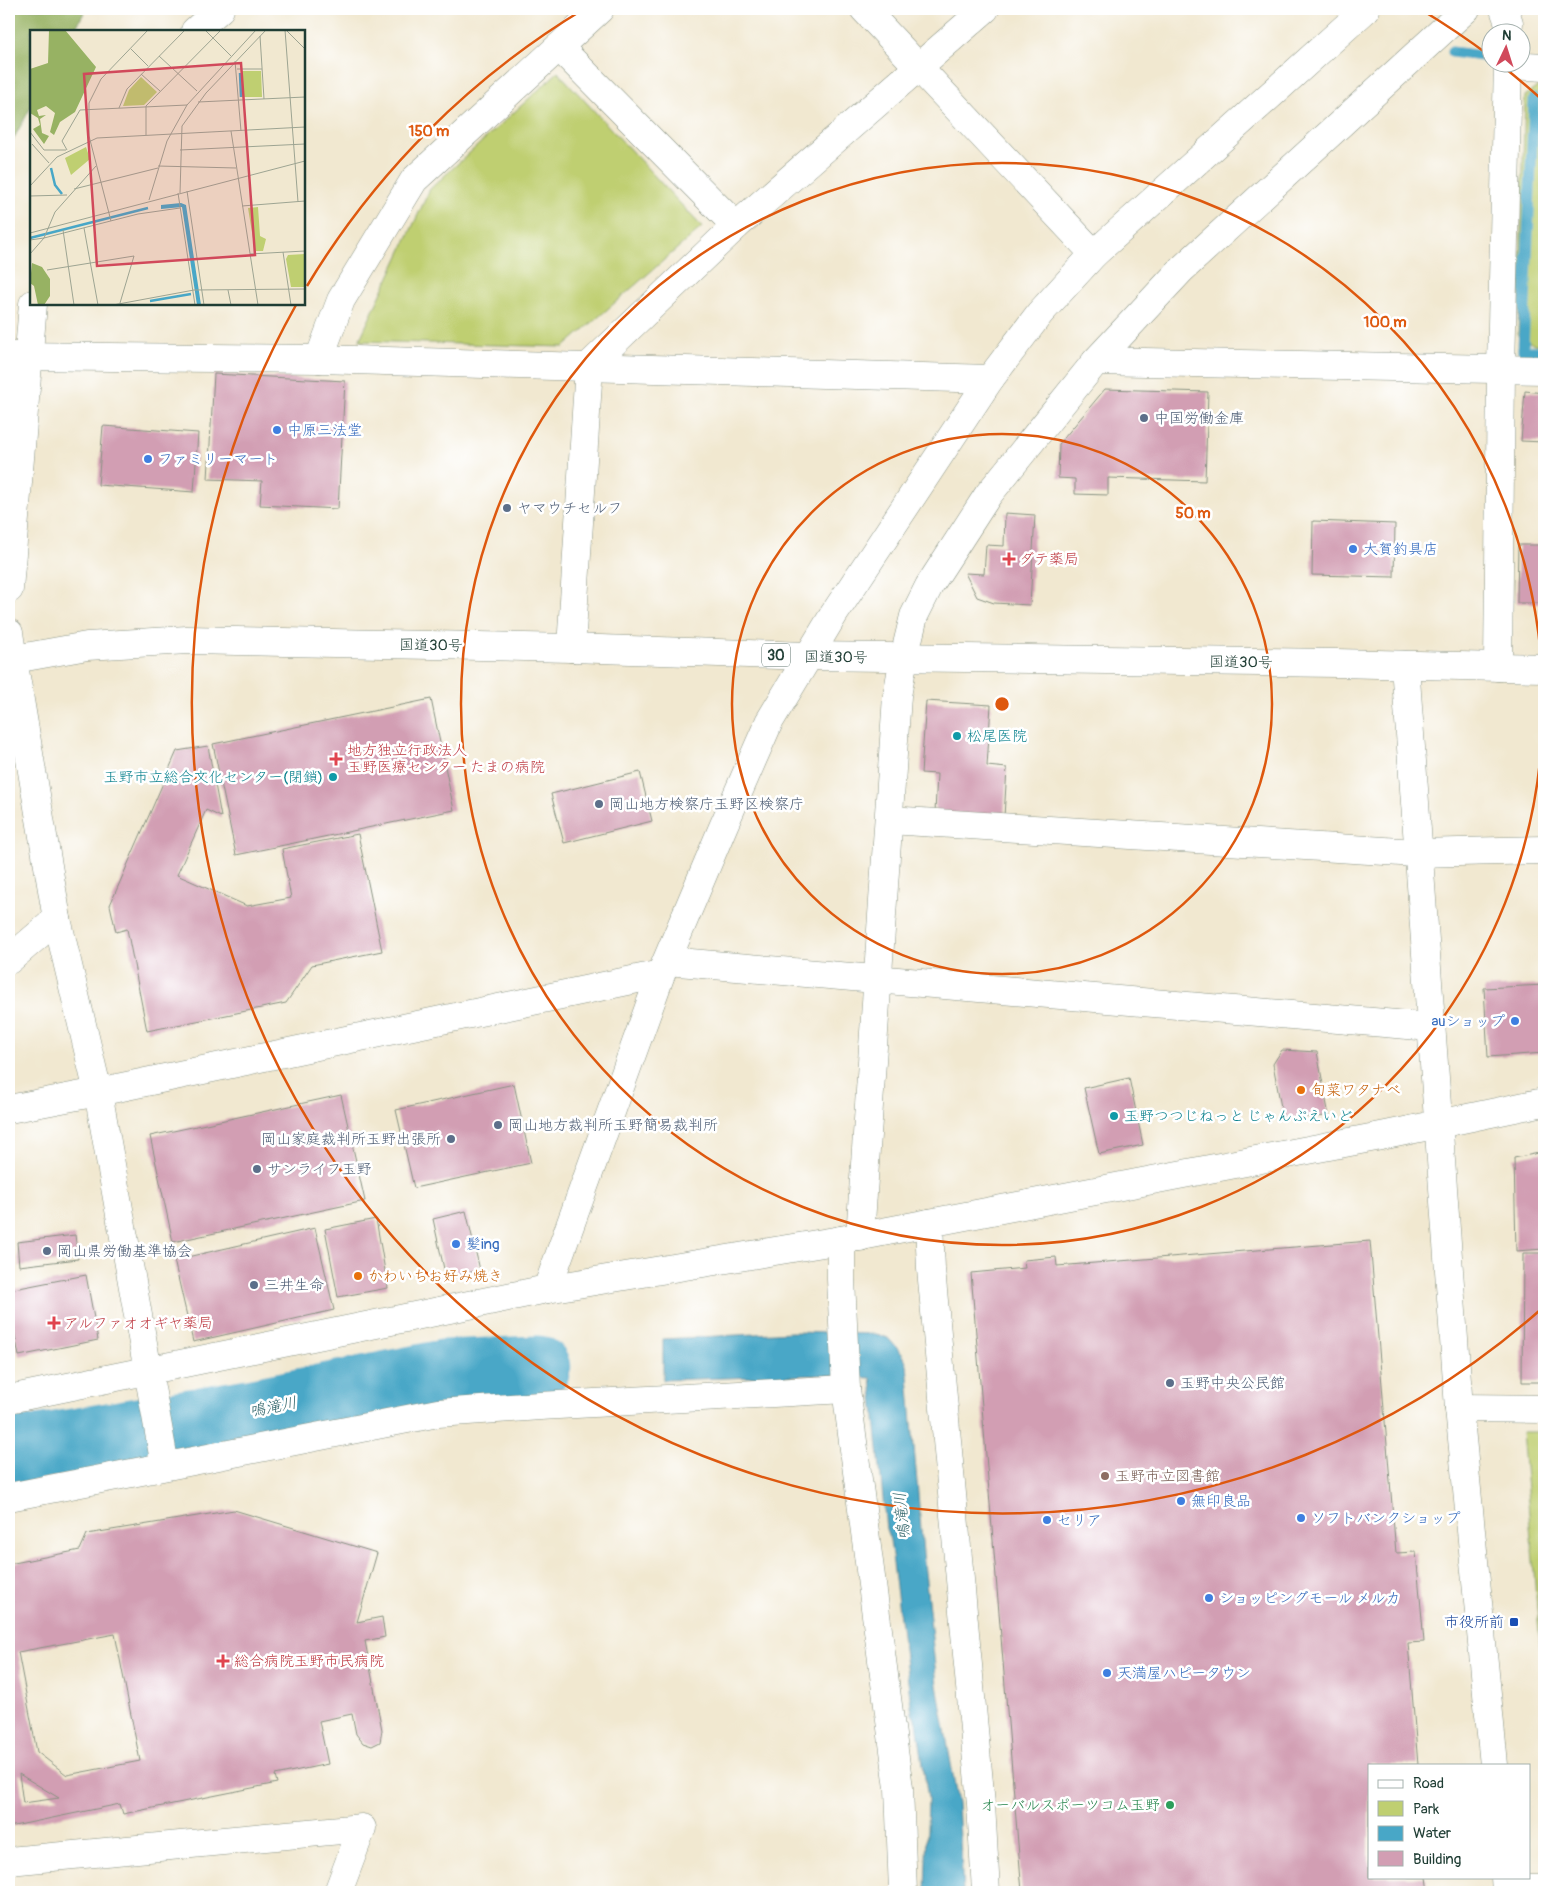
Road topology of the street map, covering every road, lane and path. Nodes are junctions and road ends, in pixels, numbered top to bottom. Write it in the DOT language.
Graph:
graph roads {
  1 [pos="220,9"];
  2 [pos="600,9"];
  3 [pos="864,9"];
  4 [pos="985,9"];
  5 [pos="1366,9"];
  6 [pos="1466,9"];
  7 [pos="1504,9"];
  8 [pos="1509,22"];
  9 [pos="196,30"];
  10 [pos="559,47"];
  11 [pos="918,66"];
  12 [pos="1530,66"];
  13 [pos="1544,67"];
  14 [pos="1508,72"];
  15 [pos="736,226"];
  16 [pos="1094,254"];
  17 [pos="33,305"];
  18 [pos="18,356"];
  19 [pos="319,359"];
  20 [pos="1096,361"];
  21 [pos="589,366"];
  22 [pos="1501,369"];
  23 [pos="1544,370"];
  24 [pos="990,379"];
  25 [pos="9,589"];
  26 [pos="571,648"];
  27 [pos="10,651"];
  28 [pos="807,656"];
  29 [pos="904,657"];
  30 [pos="1404,665"];
  31 [pos="1498,667"];
  32 [pos="1544,668"];
  33 [pos="889,820"];
  34 [pos="1544,850"];
  35 [pos="1417,853"];
  36 [pos="57,919"];
  37 [pos="9,960"];
  38 [pos="664,968"];
  39 [pos="878,980"];
  40 [pos="1430,1027"];
  41 [pos="98,1092"];
  42 [pos="1544,1102"];
  43 [pos="9,1109"];
  44 [pos="1438,1124"];
  45 [pos="929,1223"];
  46 [pos="851,1239"];
  47 [pos="547,1289"];
  48 [pos="148,1371"];
  49 [pos="846,1384"];
  50 [pos="9,1399"];
  51 [pos="1459,1408"];
  52 [pos="1544,1409"];
  53 [pos="163,1453"];
  54 [pos="9,1497"];
  55 [pos="1494,1764"];
  56 [pos="9,1861"];
  57 [pos="1506,1886"];
  58 [pos="1544,1889"];
  59 [pos="338,1892"];
  60 [pos="903,1892"];
  61 [pos="986,1892"];
  1 -- 9 [label="main road"];
  2 -- 10 [label="main road"];
  3 -- 11 [label="main road"];
  4 -- 11 [label="main road"];
  5 -- 16 [label="main road"];
  6 -- 20 [label="main road"];
  7 -- 8 [label="main road"];
  10 -- 15 [label="main road"];
  10 -- 19 [label="main road"];
  11 -- 15 [label="main road"];
  11 -- 16 [label="main road"];
  12 -- 13 [label="main road"];
  14 -- 22 [label="main road"];
  15 -- 21 [label="main road"];
  16 -- 24 [label="main road"];
  17 -- 18 [label="main road"];
  18 -- 19 [label="main road"];
  18 -- 25 [label="main road"];
  19 -- 21 [label="main road"];
  20 -- 22 [label="main road"];
  20 -- 29 [label="main road"];
  21 -- 24 [label="main road"];
  21 -- 26 [label="main road"];
  22 -- 23 [label="main road"];
  22 -- 31 [label="main road"];
  24 -- 28 [label="main road"];
  26 -- 27 [label="main road, 国道30号 / 30"];
  26 -- 28 [label="main road, 国道30号 / 30"];
  27 -- 36 [label="main road"];
  28 -- 29 [label="main road, 国道30号 / 30"];
  28 -- 38 [label="main road"];
  29 -- 30 [label="main road, 国道30号 / 30"];
  29 -- 33 [label="main road"];
  30 -- 31 [label="main road, 国道30号 / 30"];
  30 -- 35 [label="main road"];
  31 -- 32 [label="main road, 国道30号 / 30"];
  33 -- 35 [label="main road"];
  33 -- 39 [label="main road"];
  34 -- 35 [label="main road"];
  35 -- 40 [label="main road"];
  36 -- 37 [label="main road"];
  36 -- 41 [label="main road"];
  38 -- 39 [label="main road"];
  38 -- 41 [label="main road"];
  38 -- 47 [label="main road"];
  39 -- 40 [label="main road"];
  39 -- 46 [label="main road"];
  40 -- 44 [label="main road"];
  41 -- 43 [label="main road"];
  41 -- 48 [label="main road"];
  42 -- 44 [label="main road"];
  44 -- 45 [label="main road"];
  44 -- 51 [label="main road"];
  45 -- 46 [label="main road"];
  45 -- 61 [label="main road"];
  46 -- 47 [label="main road"];
  46 -- 49 [label="main road"];
  47 -- 48 [label="main road"];
  48 -- 50 [label="main road"];
  48 -- 53 [label="main road"];
  49 -- 53 [label="main road"];
  49 -- 60 [label="main road"];
  51 -- 52 [label="main road"];
  51 -- 55 [label="main road"];
  53 -- 54 [label="main road"];
  56 -- 59 [label="main road"];
  57 -- 58 [label="main road"];
}
